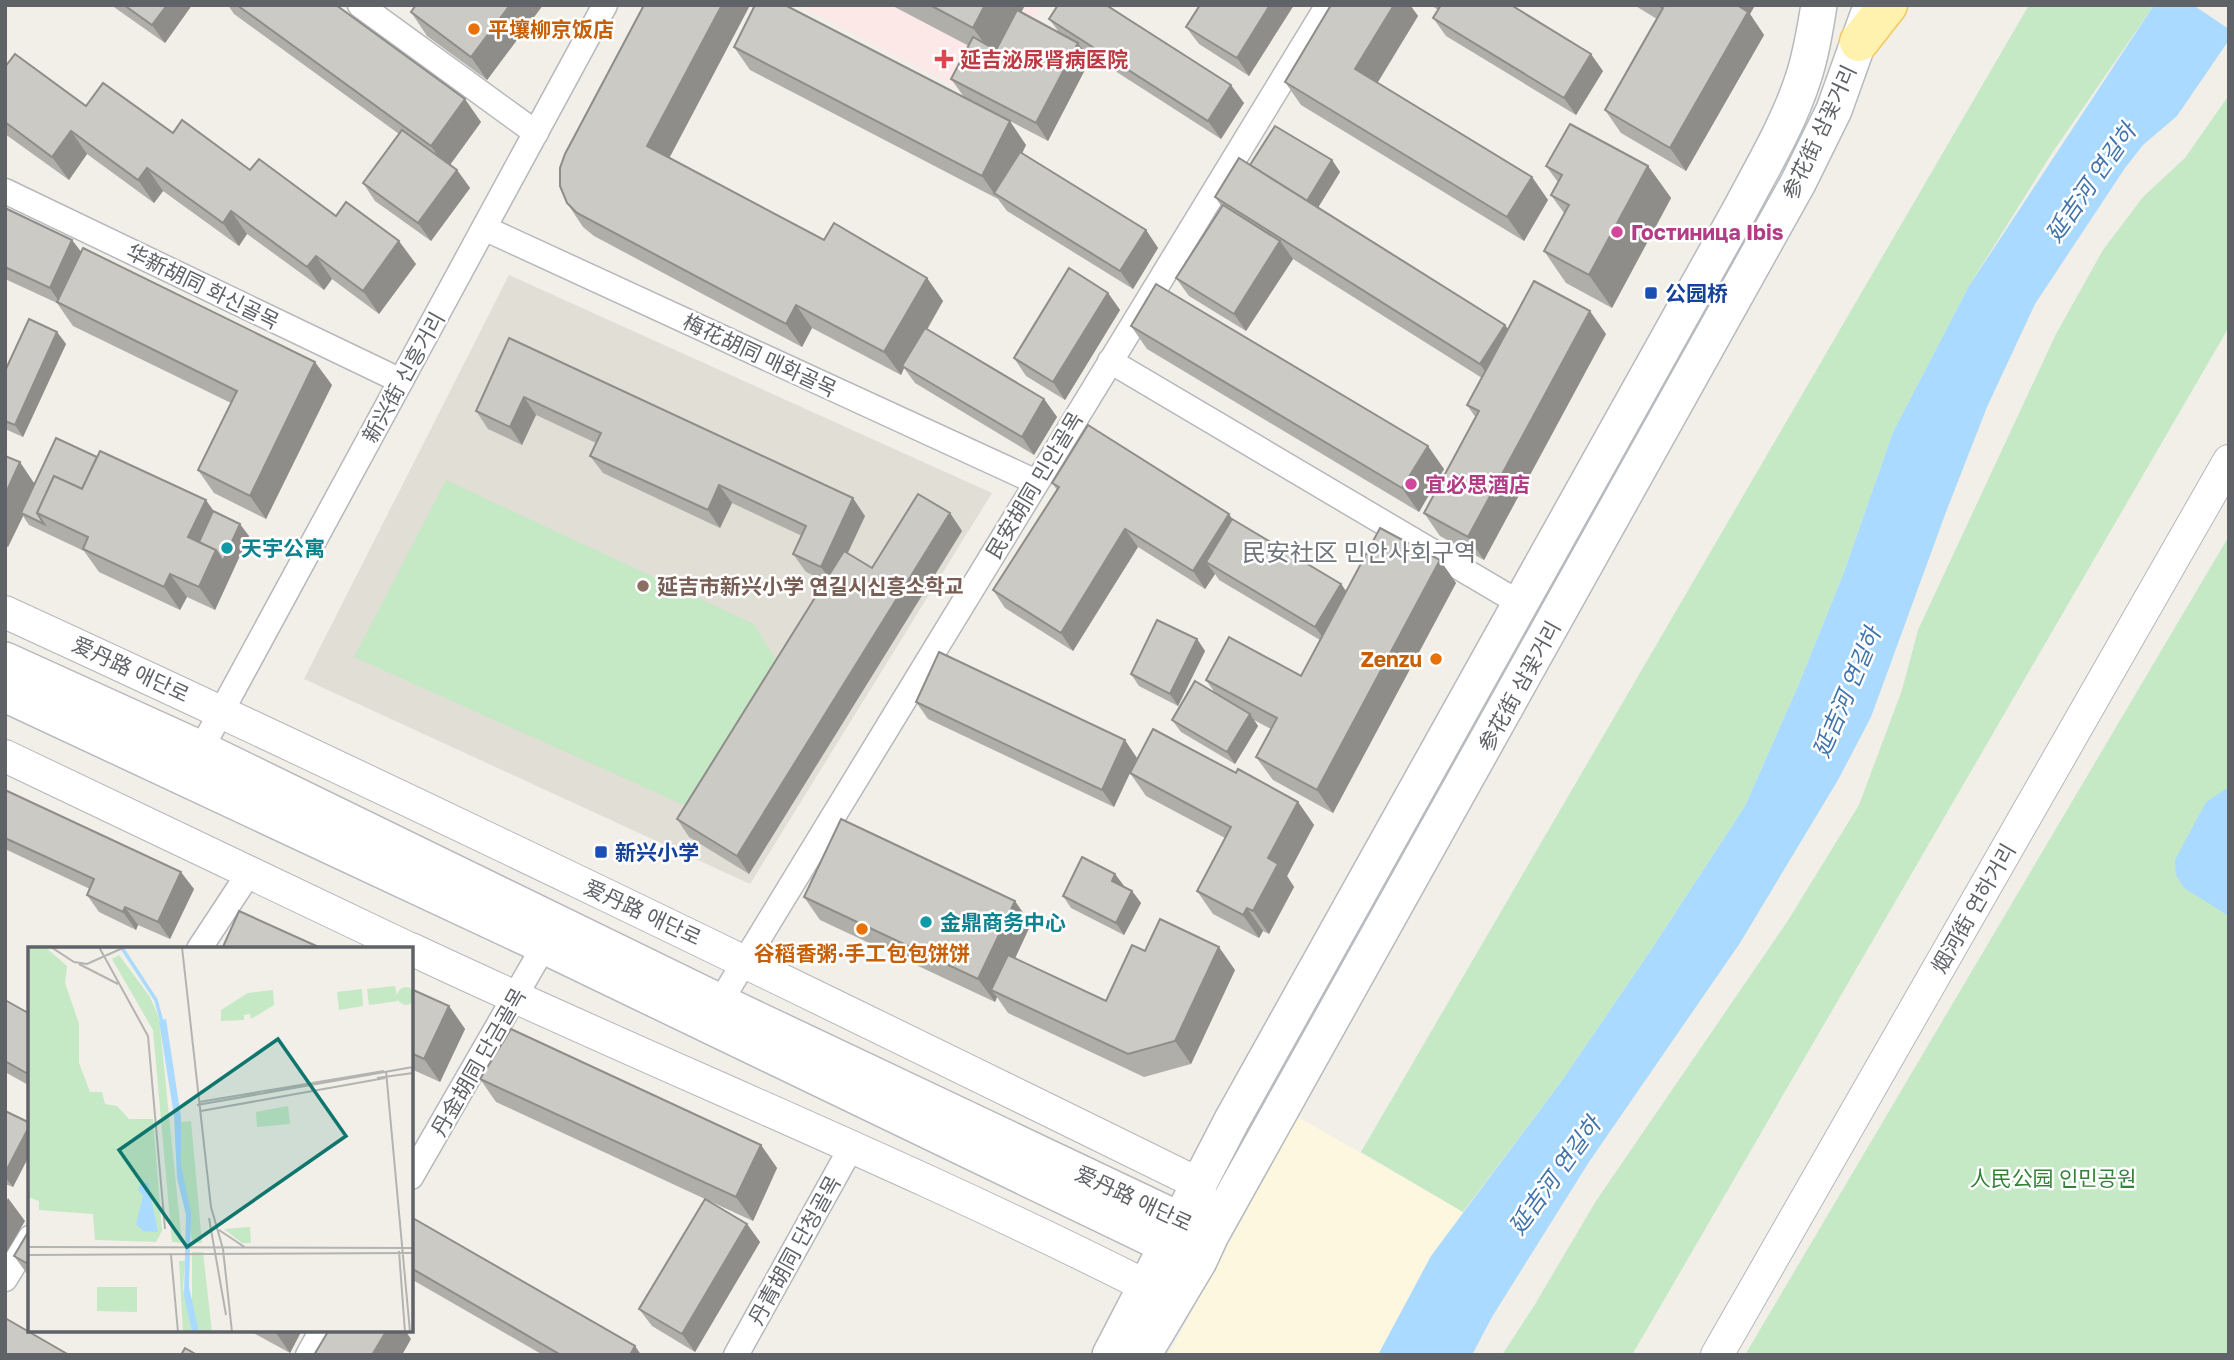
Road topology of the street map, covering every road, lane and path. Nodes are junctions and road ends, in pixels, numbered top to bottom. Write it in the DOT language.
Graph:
graph roads {
  1 [pos="360,5"];
  2 [pos="605,5"];
  3 [pos="1328,5"];
  4 [pos="1819,5"];
  5 [pos="1871,5"];
  6 [pos="1888,5"];
  7 [pos="1859,42"];
  8 [pos="536,134"];
  9 [pos="5,191"];
  10 [pos="484,228"];
  11 [pos="1110,361"];
  12 [pos="401,381"];
  13 [pos="2229,461"];
  14 [pos="1036,482"];
  15 [pos="1521,604"];
  16 [pos="5,612"];
  17 [pos="5,660"];
  18 [pos="6,697"];
  19 [pos="222,711"];
  20 [pos="201,749"];
  21 [pos="5,756"];
  22 [pos="249,873"];
  23 [pos="544,946"];
  24 [pos="200,947"];
  25 [pos="407,947"];
  26 [pos="413,950"];
  27 [pos="745,960"];
  28 [pos="515,998"];
  29 [pos="720,1002"];
  30 [pos="852,1146"];
  31 [pos="413,1174"];
  32 [pos="1197,1183"];
  33 [pos="1173,1233"];
  34 [pos="28,1241"];
  35 [pos="1205,1248"];
  36 [pos="5,1279"];
  37 [pos="1146,1286"];
  38 [pos="322,1332"];
  39 [pos="308,1355"];
  40 [pos="736,1355"];
  41 [pos="1110,1355"];
  42 [pos="1143,1355"];
  43 [pos="1717,1355"];
  1 -- 8 [label="street"];
  2 -- 8 [label="street, 新兴街 신흥거리"];
  3 -- 11 [label="street, 民安胡同 민안골목"];
  4 -- 15 [label="main road, 参花街 삼꽃거리"];
  5 -- 7 [label="main road, 参花街 삼꽃거리"];
  6 -- 7 [label="main road"];
  7 -- 35 [label="main road, 参花街 삼꽃거리"];
  8 -- 10 [label="street, 新兴街 신흥거리"];
  9 -- 12 [label="street, 华新胡同 화신골목"];
  10 -- 12 [label="street, 新兴街 신흥거리"];
  10 -- 14 [label="street, 梅花胡同 매화골목"];
  11 -- 14 [label="street, 民安胡同 민안골목"];
  11 -- 15 [label="street"];
  12 -- 19 [label="street, 新兴街 신흥거리"];
  13 -- 43 [label="street, 烟河街 연하거리"];
  14 -- 27 [label="street, 民安胡同 민안골목"];
  15 -- 32 [label="main road, 参花街 삼꽃거리"];
  16 -- 19 [label="street, 爱丹路 애단로"];
  17 -- 20 [label="main road, 爱丹路 애단로"];
  18 -- 23 [label="main road, 爱丹路 애단로"];
  19 -- 20 [label="street, 新兴街 신흥거리"];
  19 -- 27 [label="street, 爱丹路 애단로"];
  20 -- 29 [label="main road, 爱丹路 애단로"];
  21 -- 22 [label="street"];
  22 -- 24 [label="street"];
  22 -- 25 [label="street"];
  23 -- 28 [label="street, 丹金胡同 단금골목"];
  23 -- 33 [label="main road, 爱丹路 애단로"];
  26 -- 28 [label="street"];
  27 -- 29 [label="street, 民安胡同 민안골목"];
  27 -- 32 [label="street, 爱丹路 애단로"];
  28 -- 30 [label="street"];
  28 -- 31 [label="street, 丹金胡同 단금골목"];
  29 -- 33 [label="main road, 爱丹路 애단로"];
  30 -- 37 [label="street"];
  30 -- 40 [label="street, 丹青胡同 단청골목"];
  32 -- 33 [label="main road, 参花街 삼꽃거리"];
  32 -- 35 [label="street, 爱丹路 애단로"];
  33 -- 35 [label="main road, 爱丹路 애단로"];
  33 -- 37 [label="main road, 参花街 삼꽃거리"];
  34 -- 36 [label="street"];
  35 -- 37 [label="street, 爱丹路 애단로"];
  35 -- 42 [label="main road, 参花街 삼꽃거리"];
  37 -- 41 [label="main road, 参花街 삼꽃거리"];
  38 -- 39 [label="street"];
}
